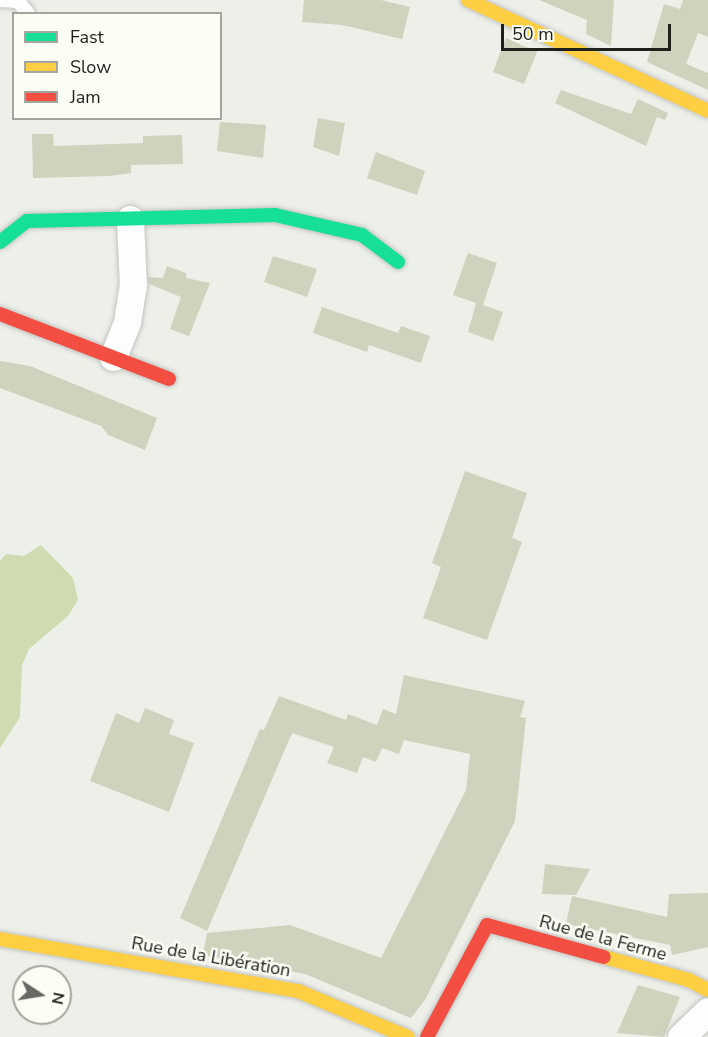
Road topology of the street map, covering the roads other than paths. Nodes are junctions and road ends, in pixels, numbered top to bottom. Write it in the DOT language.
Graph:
graph roads {
  1 [pos="0,0"];
  2 [pos="468,0"];
  3 [pos="27,12"];
  4 [pos="708,111"];
  5 [pos="130,219"];
  6 [pos="0,242"];
  7 [pos="398,262"];
  8 [pos="0,314"];
  9 [pos="113,357"];
  10 [pos="169,379"];
  11 [pos="0,939"];
  12 [pos="708,990"];
  13 [pos="708,1011"];
  14 [pos="408,1037"];
  15 [pos="427,1037"];
  16 [pos="681,1037"];
  1 -- 3 [label="lane"];
  2 -- 4 [label="street"];
  5 -- 6 [label="street"];
  5 -- 7 [label="street"];
  5 -- 9 [label="street"];
  8 -- 9 [label="street"];
  9 -- 10 [label="street"];
  11 -- 14 [label="street, Rue de la Libération"];
  12 -- 15 [label="street, Rue de la Ferme"];
  13 -- 16 [label="street"];
}
